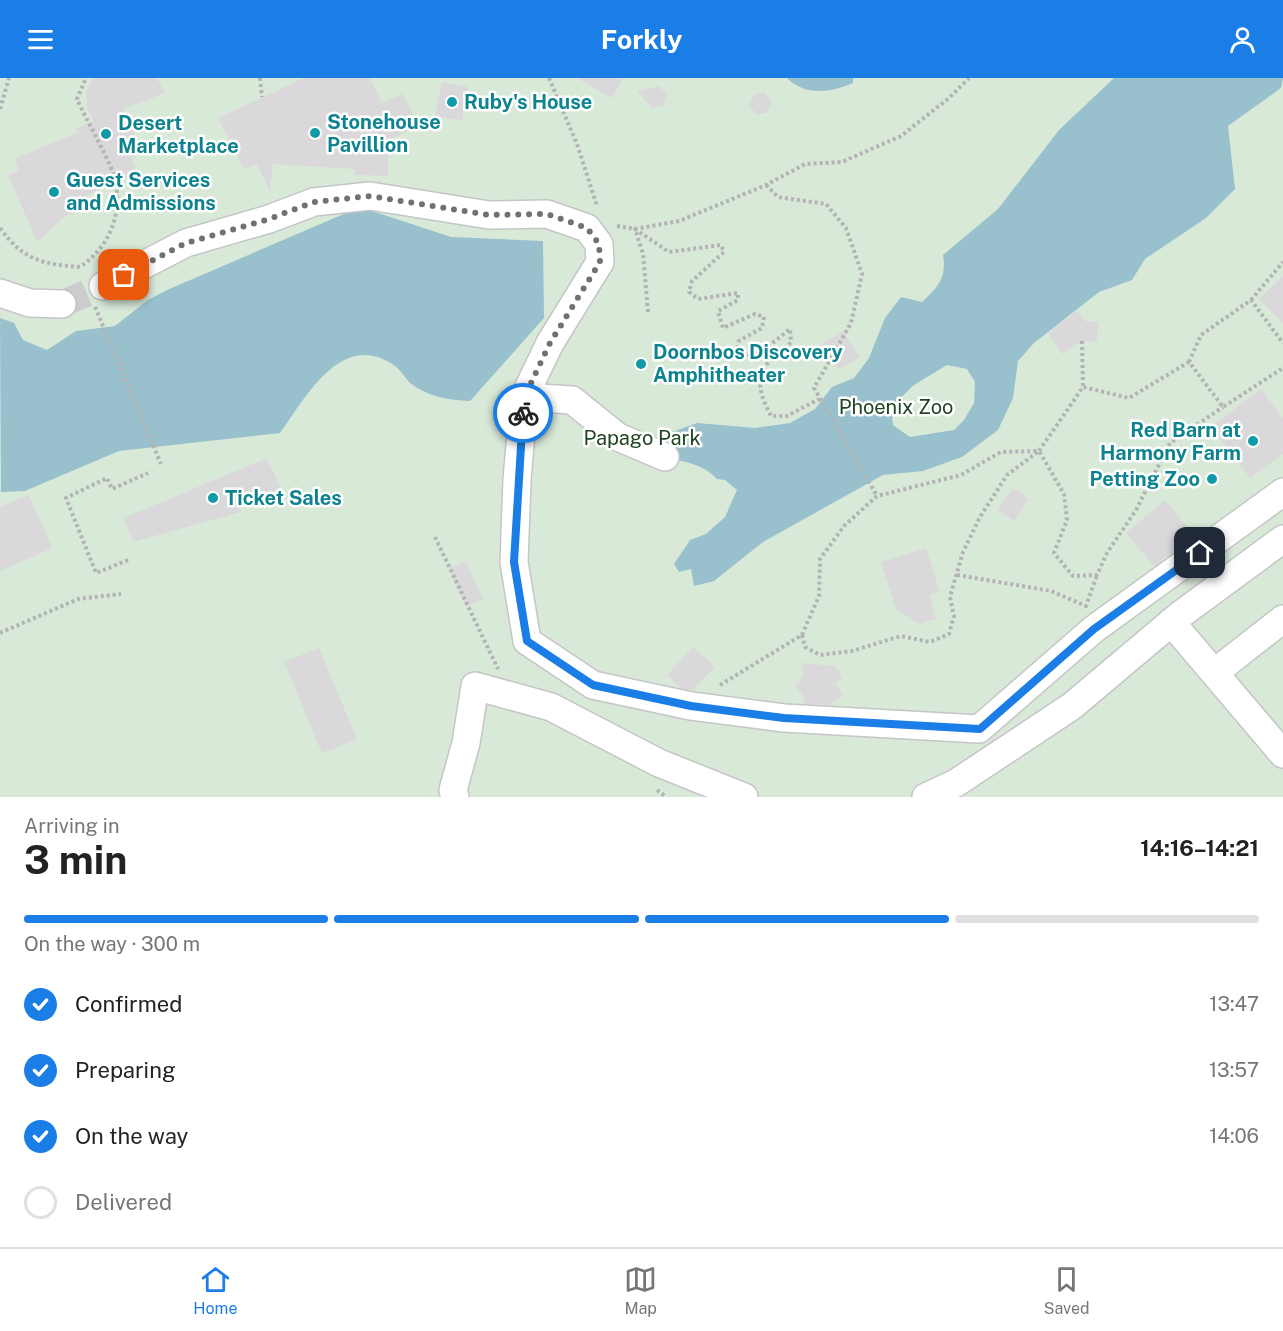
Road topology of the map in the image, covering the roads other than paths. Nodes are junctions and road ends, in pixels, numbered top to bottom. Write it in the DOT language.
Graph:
graph roads {
  1 [pos="103,286"];
  2 [pos="0,293"];
  3 [pos="62,304"];
  4 [pos="524,398"];
  5 [pos="665,457"];
  6 [pos="1283,492"];
  7 [pos="1283,539"];
  8 [pos="1283,619"];
  9 [pos="1171,622"];
  10 [pos="1214,673"];
  11 [pos="1283,754"];
  12 [pos="455,797"];
  13 [pos="744,797"];
  14 [pos="926,797"];
  1 -- 4 [label="lane"];
  2 -- 3 [label="lane"];
  4 -- 5 [label="lane"];
  4 -- 6 [label="lane"];
  7 -- 9 [label="lane"];
  8 -- 10 [label="lane"];
  9 -- 10 [label="lane"];
  9 -- 14 [label="lane"];
  10 -- 11 [label="lane"];
  12 -- 13 [label="lane"];
}
